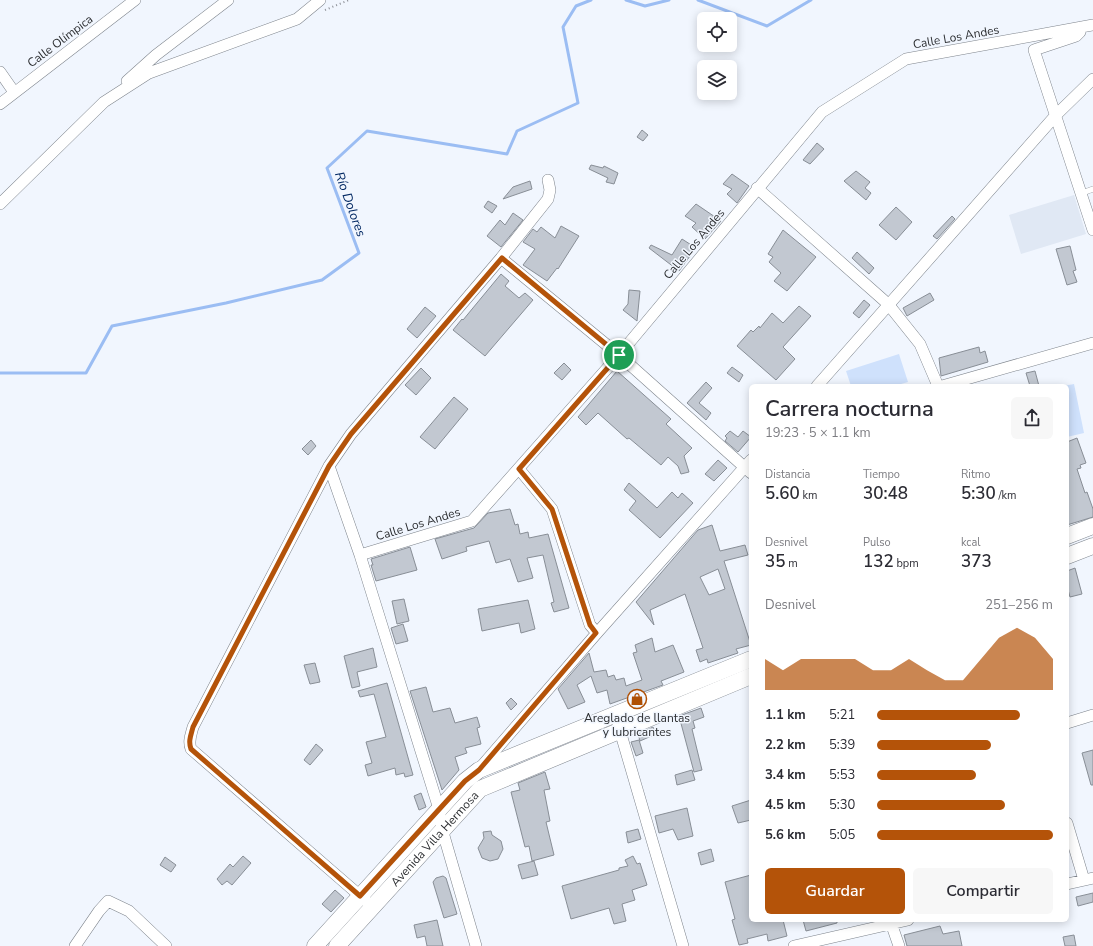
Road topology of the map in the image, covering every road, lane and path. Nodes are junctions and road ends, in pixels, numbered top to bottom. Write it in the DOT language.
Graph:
graph roads {
  1 [pos="135,0"];
  2 [pos="228,0"];
  3 [pos="320,0"];
  4 [pos="122,4"];
  5 [pos="1093,24"];
  6 [pos="1081,27"];
  7 [pos="0,72"];
  8 [pos="1093,80"];
  9 [pos="14,92"];
  10 [pos="104,102"];
  11 [pos="0,104"];
  12 [pos="1056,115"];
  13 [pos="548,180"];
  14 [pos="757,188"];
  15 [pos="1093,190"];
  16 [pos="1082,193"];
  17 [pos="0,204"];
  18 [pos="1093,230"];
  19 [pos="502,258"];
  20 [pos="888,304"];
  21 [pos="1093,342"];
  22 [pos="619,355"];
  23 [pos="819,384"];
  24 [pos="937,384"];
  25 [pos="949,384"];
  26 [pos="329,466"];
  27 [pos="749,467"];
  28 [pos="519,469"];
  29 [pos="1093,526"];
  30 [pos="1069,535"];
  31 [pos="1093,546"];
  32 [pos="360,555"];
  33 [pos="1069,555"];
  34 [pos="596,633"];
  35 [pos="749,660"];
  36 [pos="749,677"];
  37 [pos="616,714"];
  38 [pos="1093,715"];
  39 [pos="1069,722"];
  40 [pos="619,730"];
  41 [pos="479,770"];
  42 [pos="439,809"];
  43 [pos="1069,828"];
  44 [pos="442,829"];
  45 [pos="1089,879"];
  46 [pos="1069,884"];
  47 [pos="366,901"];
  48 [pos="890,922"];
  49 [pos="75,946"];
  50 [pos="166,946"];
  51 [pos="315,946"];
  52 [pos="337,946"];
  53 [pos="476,946"];
  54 [pos="683,946"];
  55 [pos="794,946"];
  56 [pos="899,946"];
  1 -- 4 [label="street, Calle Olímpica"];
  2 -- 10 [label="street"];
  3 -- 10 [label="street"];
  4 -- 9 [label="street, Calle Olímpica"];
  5 -- 6 [label="street, Calle Los Andes"];
  6 -- 12 [label="street"];
  6 -- 14 [label="street, Calle Los Andes"];
  7 -- 9 [label="street"];
  8 -- 12 [label="street"];
  9 -- 11 [label="street, Calle Olímpica"];
  10 -- 17 [label="street"];
  12 -- 16 [label="street"];
  12 -- 20 [label="street"];
  13 -- 19 [label="street"];
  14 -- 20 [label="street"];
  14 -- 22 [label="street, Calle Los Andes"];
  15 -- 16 [label="lane"];
  16 -- 18 [label="street"];
  19 -- 22 [label="street"];
  19 -- 26 [label="street"];
  20 -- 23 [label="street"];
  20 -- 24 [label="street"];
  21 -- 25 [label="street"];
  22 -- 27 [label="street"];
  22 -- 28 [label="street, Calle Los Andes"];
  26 -- 32 [label="street"];
  26 -- 47 [label="street"];
  27 -- 34 [label="street"];
  28 -- 32 [label="street, Calle Los Andes"];
  28 -- 34 [label="street"];
  29 -- 30 [label="street"];
  31 -- 33 [label="street"];
  32 -- 42 [label="street"];
  34 -- 41 [label="street"];
  35 -- 37 [label="street, Avenida Villa Hermosa"];
  36 -- 40 [label="street, Avenida Villa Hermosa"];
  37 -- 40 [label="street"];
  37 -- 41 [label="street, Avenida Villa Hermosa"];
  38 -- 39 [label="street"];
  40 -- 44 [label="street, Avenida Villa Hermosa"];
  40 -- 54 [label="street"];
  41 -- 42 [label="street, Avenida Villa Hermosa"];
  42 -- 44 [label="street"];
  42 -- 47 [label="street, Avenida Villa Hermosa"];
  43 -- 45 [label="street"];
  44 -- 47 [label="street, Avenida Villa Hermosa"];
  44 -- 53 [label="street"];
  45 -- 46 [label="street"];
  47 -- 51 [label="street, Avenida Villa Hermosa"];
  47 -- 52 [label="street, Avenida Villa Hermosa"];
  48 -- 55 [label="street"];
  48 -- 56 [label="street"];
  49 -- 50 [label="street"];
}
